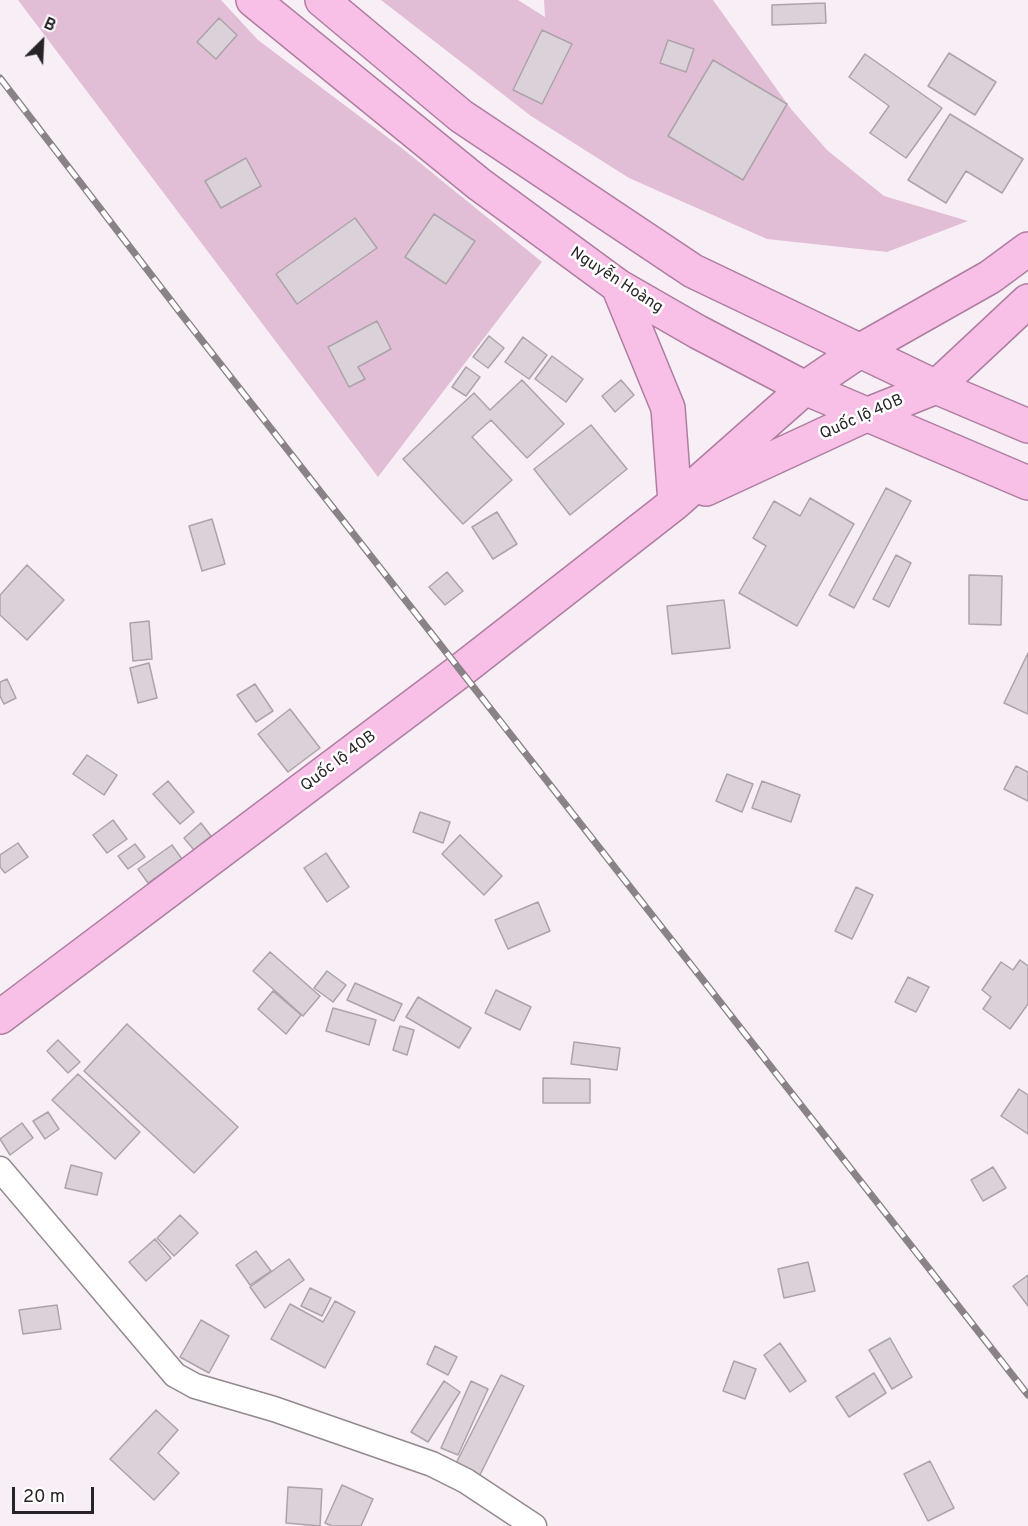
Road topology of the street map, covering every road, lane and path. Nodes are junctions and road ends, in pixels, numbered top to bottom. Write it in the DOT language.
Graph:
graph roads {
  1 [pos="253,0"];
  2 [pos="322,0"];
  3 [pos="1028,249"];
  4 [pos="618,286"];
  5 [pos="1028,301"];
  6 [pos="861,350"];
  7 [pos="936,387"];
  8 [pos="805,388"];
  9 [pos="866,415"];
  10 [pos="1028,426"];
  11 [pos="1028,483"];
  12 [pos="675,503"];
  13 [pos="0,1017"];
  14 [pos="0,1169"];
  15 [pos="534,1526"];
  1 -- 4 [label="highway, Nguyễn Hoàng"];
  2 -- 6 [label="highway"];
  3 -- 6 [label="highway"];
  4 -- 8 [label="highway, Nguyễn Hoàng"];
  4 -- 12 [label="highway"];
  5 -- 7 [label="highway, Quốc lộ 40B"];
  6 -- 7 [label="highway"];
  6 -- 8 [label="highway, Quốc lộ 40B"];
  7 -- 9 [label="highway, Quốc lộ 40B"];
  7 -- 10 [label="highway"];
  8 -- 9 [label="highway, Nguyễn Hoàng"];
  8 -- 12 [label="highway, Quốc lộ 40B"];
  9 -- 11 [label="highway, Nguyễn Hoàng"];
  9 -- 12 [label="highway, Quốc lộ 40B"];
  12 -- 13 [label="highway, Quốc lộ 40B"];
  14 -- 15 [label="street"];
}
